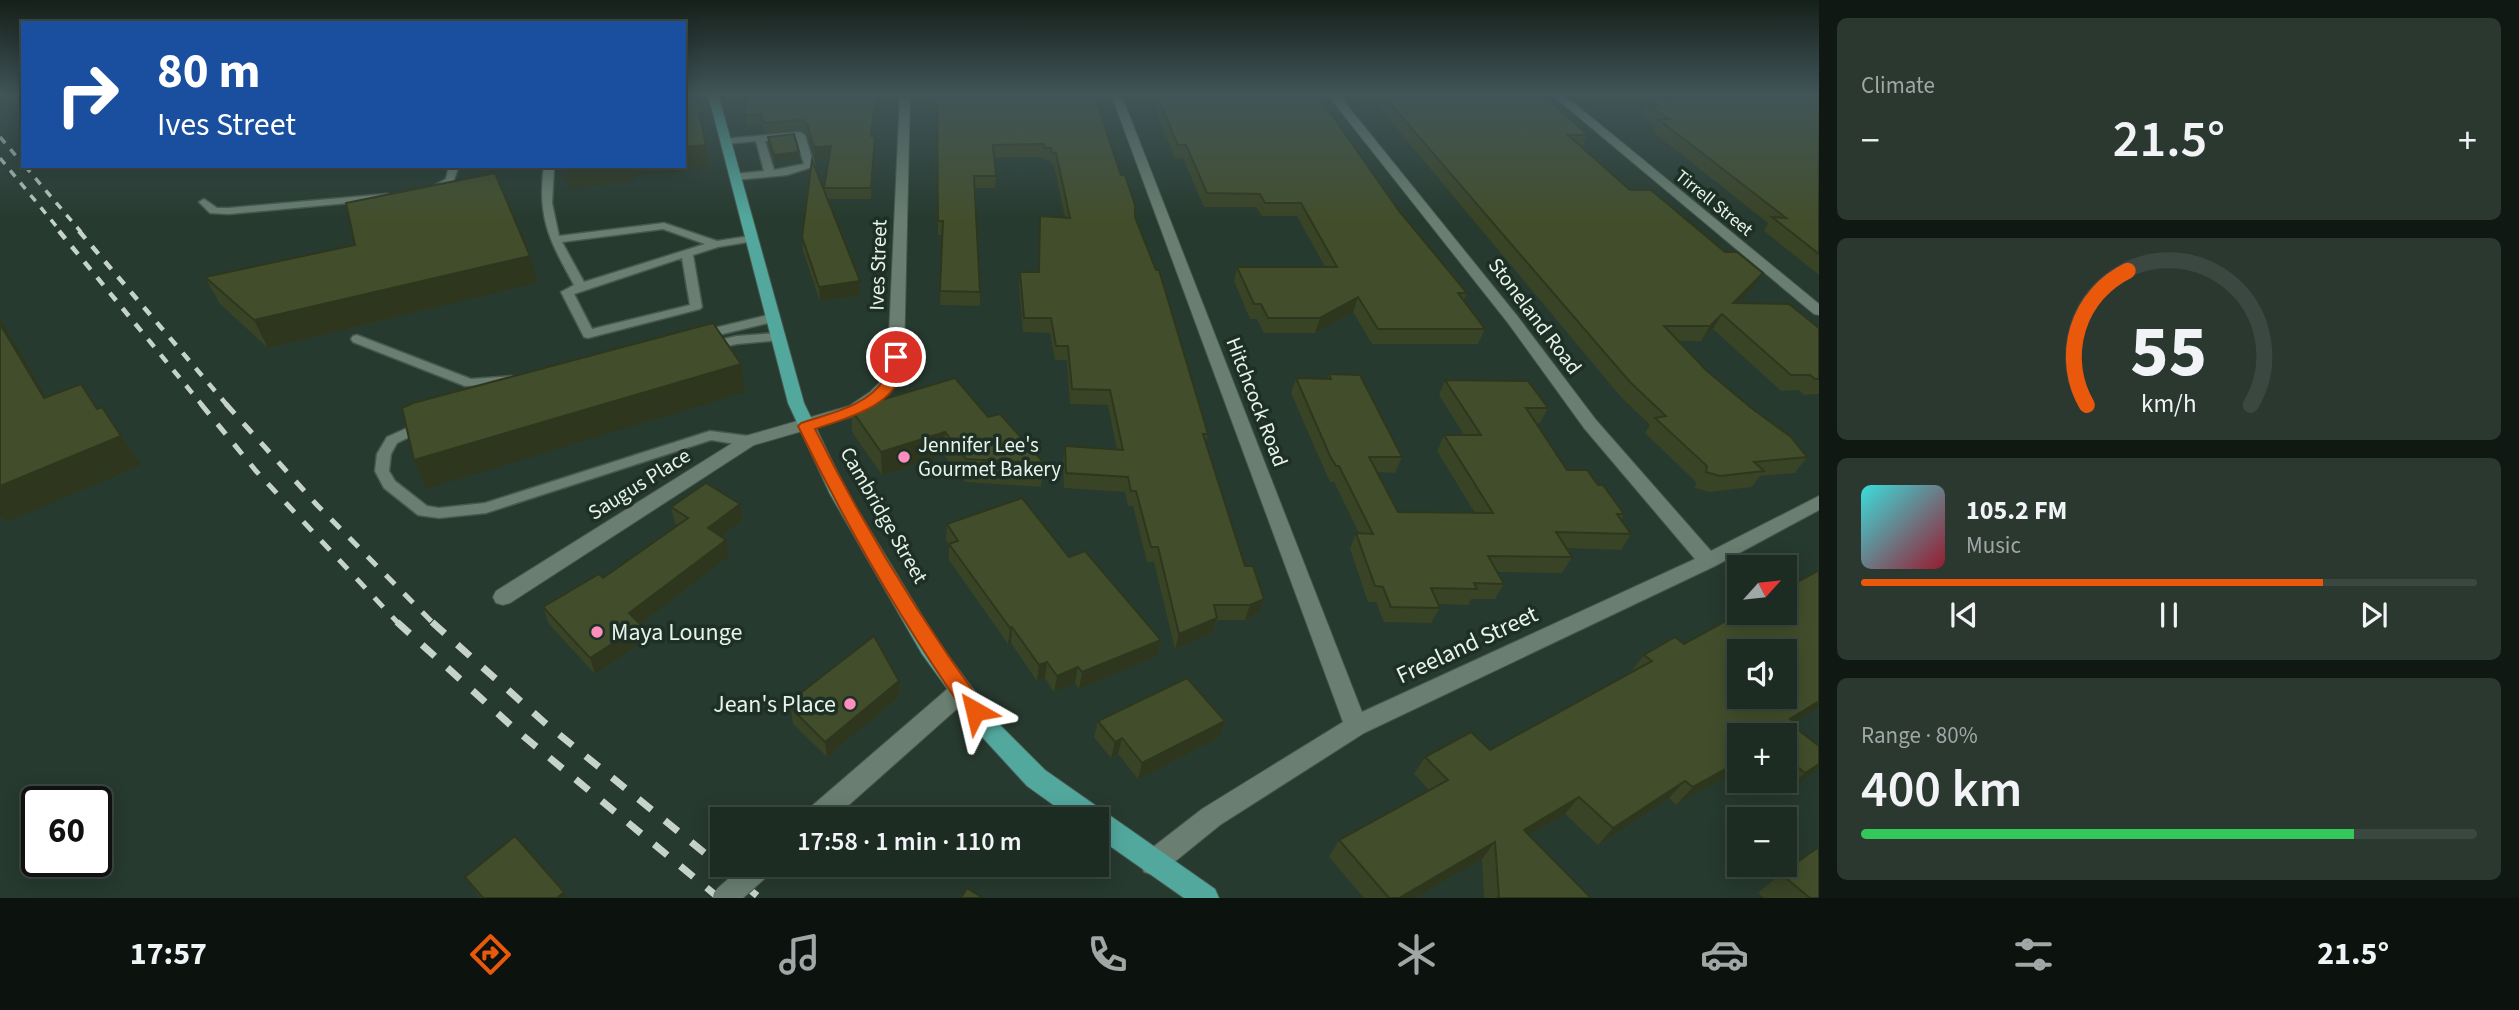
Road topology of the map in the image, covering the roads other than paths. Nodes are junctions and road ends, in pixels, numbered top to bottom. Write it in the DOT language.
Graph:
graph roads {
  1 [pos="725,136"];
  2 [pos="788,136"];
  3 [pos="800,136"];
  4 [pos="904,136"];
  5 [pos="1132,136"];
  6 [pos="1366,136"];
  7 [pos="1607,136"];
  8 [pos="760,138"];
  9 [pos="726,141"];
  10 [pos="453,168"];
  11 [pos="549,168"];
  12 [pos="770,174"];
  13 [pos="735,177"];
  14 [pos="421,194"];
  15 [pos="395,196"];
  16 [pos="204,202"];
  17 [pos="750,239"];
  18 [pos="555,240"];
  19 [pos="716,244"];
  20 [pos="687,253"];
  21 [pos="581,287"];
  22 [pos="1819,311"];
  23 [pos="772,318"];
  24 [pos="777,337"];
  25 [pos="357,339"];
  26 [pos="683,340"];
  27 [pos="694,350"];
  28 [pos="524,379"];
  29 [pos="432,422"];
  30 [pos="806,426"];
  31 [pos="748,441"];
  32 [pos="1819,502"];
  33 [pos="1708,561"];
  34 [pos="503,597"];
  35 [pos="960,692"];
  36 [pos="1356,726"];
  37 [pos="829,807"];
  38 [pos="1077,807"];
  39 [pos="1109,830"];
  40 [pos="1153,863"];
  41 [pos="748,877"];
  42 [pos="725,898"];
  43 [pos="1206,898"];
  1 -- 9 [label="main road, Cambridge Street"];
  2 -- 8 [label="lane"];
  3 -- 12 [label="lane"];
  4 -- 30 [label="street, Ives Street"];
  5 -- 36 [label="street, Hitchcock Road"];
  6 -- 33 [label="street, Stoneland Road"];
  7 -- 22 [label="street, Tirrell Street"];
  8 -- 9 [label="lane"];
  8 -- 12 [label="lane"];
  9 -- 13 [label="main road, Cambridge Street"];
  10 -- 14 [label="lane"];
  11 -- 18 [label="lane"];
  12 -- 13 [label="lane"];
  13 -- 17 [label="main road, Cambridge Street"];
  15 -- 16 [label="lane"];
  17 -- 19 [label="lane"];
  17 -- 23 [label="main road, Cambridge Street"];
  18 -- 19 [label="lane"];
  18 -- 21 [label="lane"];
  19 -- 20 [label="lane"];
  20 -- 21 [label="lane"];
  20 -- 21 [label="lane"];
  23 -- 24 [label="main road, Cambridge Street"];
  23 -- 26 [label="lane"];
  24 -- 27 [label="lane"];
  24 -- 30 [label="main road, Cambridge Street"];
  25 -- 28 [label="lane"];
  29 -- 31 [label="lane"];
  30 -- 31 [label="street, Saugus Place"];
  30 -- 35 [label="main road, Cambridge Street"];
  31 -- 34 [label="street, Saugus Place"];
  32 -- 33 [label="street, Freeland Street"];
  33 -- 36 [label="street, Freeland Street"];
  35 -- 37 [label="street"];
  35 -- 38 [label="main road, Cambridge Street"];
  36 -- 40 [label="street, Freeland Street"];
  39 -- 40 [label="main road, Cambridge Street"];
  40 -- 43 [label="main road, Cambridge Street"];
  41 -- 42 [label="street, bridge"];
}
